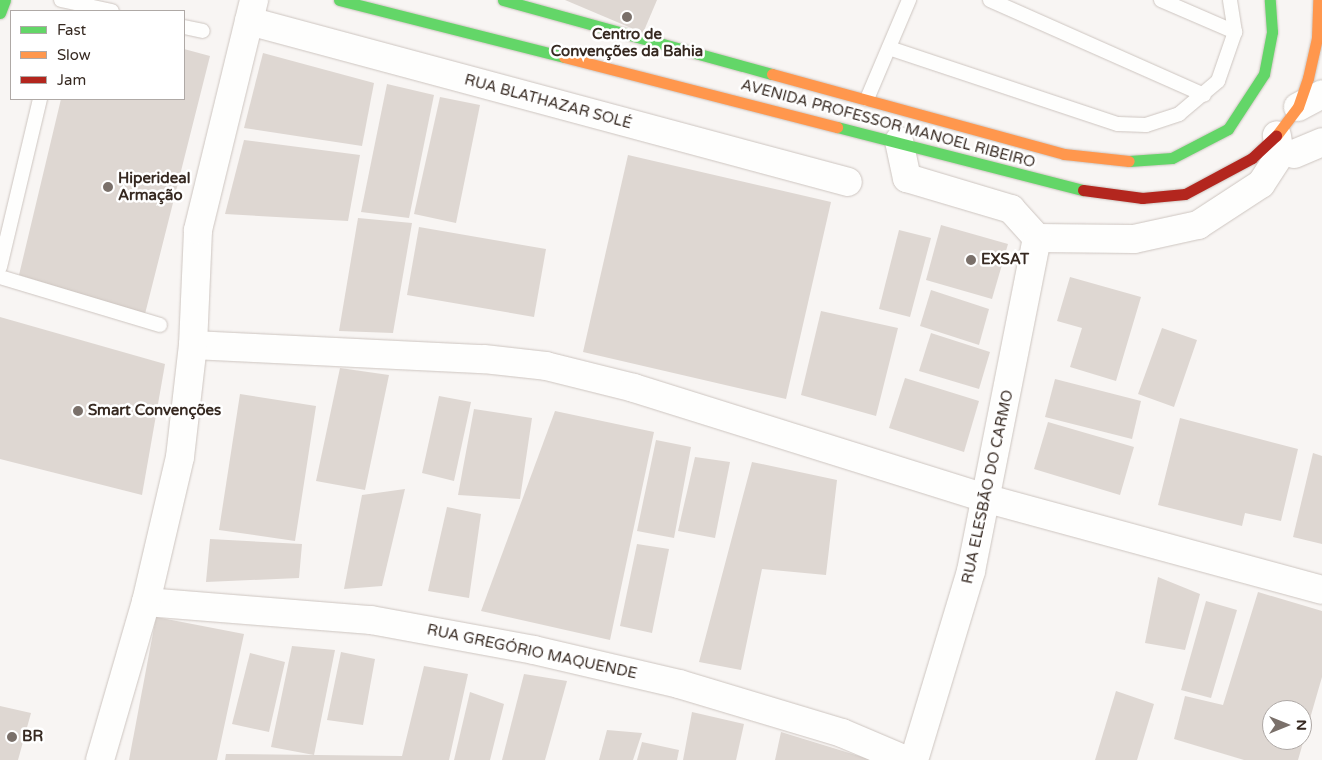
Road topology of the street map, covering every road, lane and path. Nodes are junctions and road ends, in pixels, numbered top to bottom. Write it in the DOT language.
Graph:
graph roads {
  1 [pos="5,0"];
  2 [pos="338,0"];
  3 [pos="503,0"];
  4 [pos="909,0"];
  5 [pos="990,0"];
  6 [pos="1161,0"];
  7 [pos="1230,0"];
  8 [pos="1270,0"];
  9 [pos="1318,0"];
  10 [pos="62,4"];
  11 [pos="105,10"];
  12 [pos="252,10"];
  13 [pos="0,13"];
  14 [pos="185,27"];
  15 [pos="202,31"];
  16 [pos="1234,32"];
  17 [pos="889,48"];
  18 [pos="1322,94"];
  19 [pos="1204,95"];
  20 [pos="867,99"];
  21 [pos="40,100"];
  22 [pos="1298,107"];
  23 [pos="899,141"];
  24 [pos="1322,142"];
  25 [pos="1286,144"];
  26 [pos="848,182"];
  27 [pos="1037,238"];
  28 [pos="0,267"];
  29 [pos="0,277"];
  30 [pos="160,325"];
  31 [pos="193,345"];
  32 [pos="984,498"];
  33 [pos="1322,590"];
  34 [pos="146,602"];
  35 [pos="100,760"];
  36 [pos="906,760"];
  37 [pos="914,760"];
  1 -- 13 [label="street"];
  2 -- 23 [label="street, AVENIDA PROFESSOR MANOEL RIBEIRO"];
  3 -- 20 [label="street, AVENIDA PROFESSOR MANOEL RIBEIRO"];
  4 -- 17 [label="lane"];
  5 -- 19 [label="lane"];
  6 -- 16 [label="lane"];
  7 -- 16 [label="lane"];
  8 -- 20 [label="street, AVENIDA PROFESSOR MANOEL RIBEIRO"];
  9 -- 22 [label="street, AVENIDA PROFESSOR MANOEL RIBEIRO"];
  10 -- 11 [label="lane"];
  12 -- 26 [label="street, RUA BLATHAZAR SOLÉ"];
  12 -- 31 [label="street"];
  14 -- 15 [label="lane"];
  16 -- 19 [label="lane"];
  17 -- 19 [label="lane"];
  17 -- 20 [label="lane"];
  18 -- 22 [label="street"];
  21 -- 28 [label="lane"];
  22 -- 25 [label="street, AVENIDA PROFESSOR MANOEL RIBEIRO"];
  23 -- 25 [label="street, AVENIDA PROFESSOR MANOEL RIBEIRO"];
  23 -- 27 [label="street"];
  24 -- 25 [label="street"];
  25 -- 27 [label="street"];
  27 -- 32 [label="street, RUA ELESBÃO DO CARMO"];
  29 -- 30 [label="lane"];
  31 -- 32 [label="street"];
  31 -- 34 [label="street"];
  32 -- 33 [label="street"];
  32 -- 37 [label="street, RUA ELESBÃO DO CARMO"];
  34 -- 35 [label="street"];
  34 -- 36 [label="street, RUA GREGÓRIO MAQUENDE"];
}
